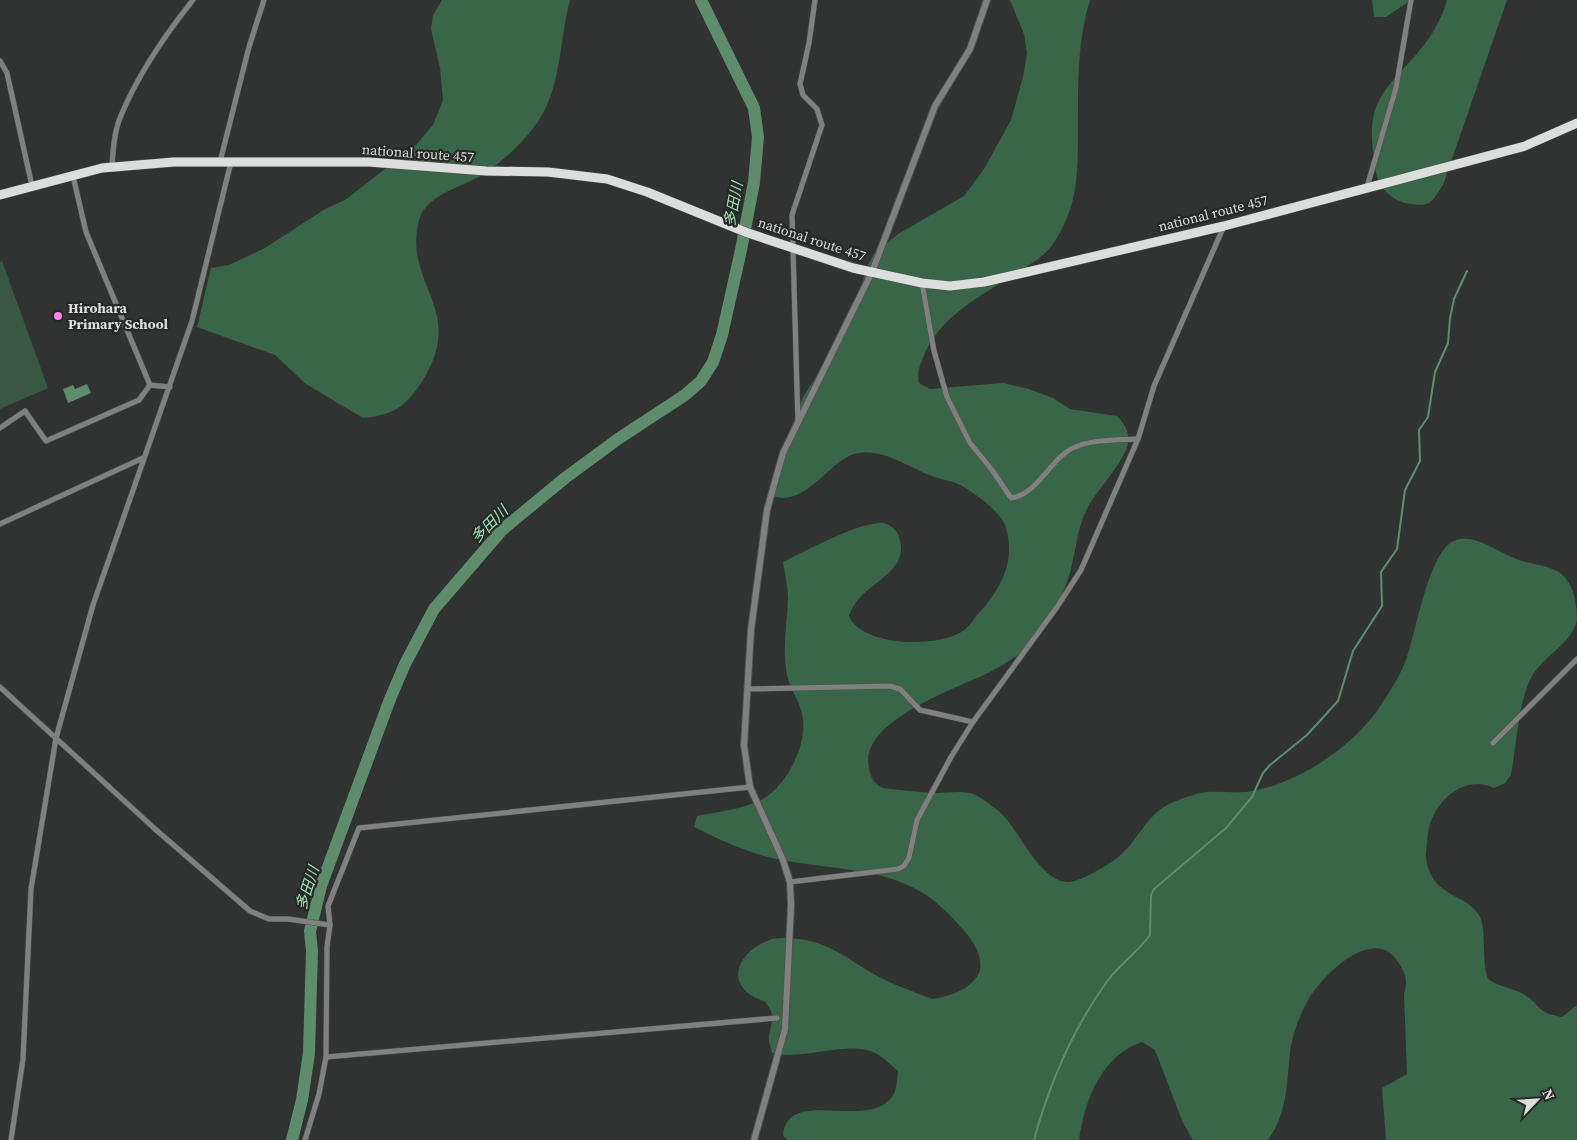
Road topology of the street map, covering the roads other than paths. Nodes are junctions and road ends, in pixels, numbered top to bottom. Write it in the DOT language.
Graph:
graph roads {
  1 [pos="193,0"];
  2 [pos="264,0"];
  3 [pos="815,0"];
  4 [pos="987,0"];
  5 [pos="1411,0"];
  6 [pos="0,61"];
  7 [pos="1577,123"];
  8 [pos="220,162"];
  9 [pos="231,162"];
  10 [pos="112,167"];
  11 [pos="73,176"];
  12 [pos="32,186"];
  13 [pos="1366,188"];
  14 [pos="0,195"];
  15 [pos="1224,226"];
  16 [pos="793,248"];
  17 [pos="872,272"];
  18 [pos="922,284"];
  19 [pos="150,385"];
  20 [pos="170,387"];
  21 [pos="798,425"];
  22 [pos="0,428"];
  23 [pos="1138,438"];
  24 [pos="143,458"];
  25 [pos="0,524"];
  26 [pos="1577,659"];
  27 [pos="0,687"];
  28 [pos="748,689"];
  29 [pos="973,722"];
  30 [pos="56,738"];
  31 [pos="1493,743"];
  32 [pos="750,787"];
  33 [pos="790,882"];
  34 [pos="330,925"];
  35 [pos="777,1018"];
  36 [pos="326,1057"];
  37 [pos="11,1140"];
  38 [pos="305,1140"];
  39 [pos="754,1140"];
  1 -- 10 [label="street"];
  2 -- 8 [label="street"];
  3 -- 16 [label="street"];
  4 -- 17 [label="street"];
  5 -- 13 [label="street"];
  6 -- 12 [label="street"];
  7 -- 13 [label="highway, national route 457"];
  8 -- 9 [label="highway, national route 457"];
  8 -- 10 [label="highway, national route 457"];
  9 -- 16 [label="highway, national route 457"];
  9 -- 20 [label="street"];
  10 -- 11 [label="highway, national route 457"];
  11 -- 12 [label="highway, national route 457"];
  11 -- 19 [label="street"];
  12 -- 14 [label="highway, national route 457"];
  13 -- 15 [label="highway, national route 457"];
  15 -- 18 [label="highway, national route 457"];
  15 -- 23 [label="street"];
  16 -- 17 [label="highway, national route 457"];
  16 -- 21 [label="street"];
  17 -- 18 [label="highway, national route 457"];
  17 -- 21 [label="street"];
  18 -- 23 [label="street"];
  19 -- 20 [label="street"];
  19 -- 22 [label="street"];
  20 -- 24 [label="street"];
  21 -- 28 [label="street"];
  23 -- 29 [label="street"];
  24 -- 25 [label="street"];
  24 -- 30 [label="street"];
  26 -- 31 [label="street"];
  27 -- 30 [label="street"];
  28 -- 29 [label="street"];
  28 -- 32 [label="street"];
  29 -- 33 [label="street"];
  30 -- 34 [label="street"];
  30 -- 37 [label="street"];
  32 -- 33 [label="street"];
  32 -- 34 [label="street"];
  33 -- 39 [label="street"];
  34 -- 36 [label="street"];
  35 -- 36 [label="street"];
  36 -- 38 [label="street"];
}
